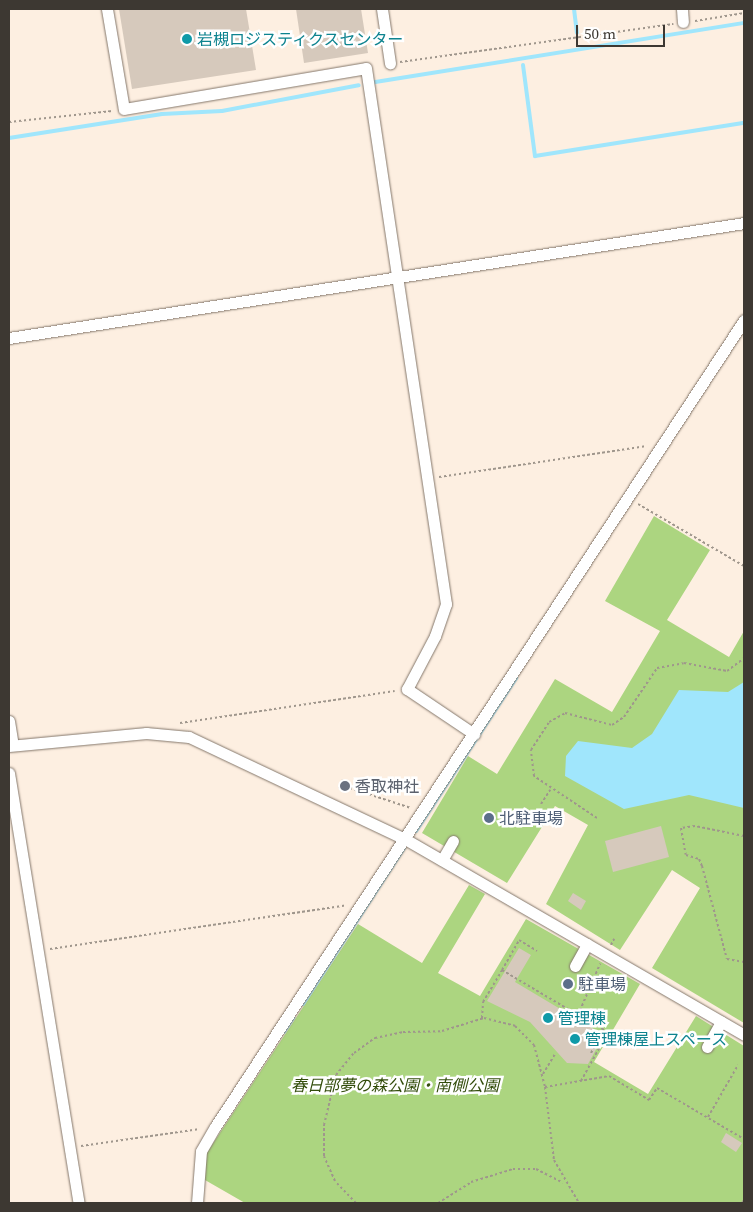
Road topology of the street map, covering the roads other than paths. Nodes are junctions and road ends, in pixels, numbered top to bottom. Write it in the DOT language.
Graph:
graph roads {
  1 [pos="107,9"];
  2 [pos="382,9"];
  3 [pos="682,9"];
  4 [pos="683,22"];
  5 [pos="390,63"];
  6 [pos="744,223"];
  7 [pos="395,278"];
  8 [pos="744,320"];
  9 [pos="9,338"];
  10 [pos="9,721"];
  11 [pos="474,734"];
  12 [pos="11,746"];
  13 [pos="9,773"];
  14 [pos="405,839"];
  15 [pos="453,841"];
  16 [pos="442,860"];
  17 [pos="587,944"];
  18 [pos="575,966"];
  19 [pos="721,1022"];
  20 [pos="744,1035"];
  21 [pos="706,1047"];
  22 [pos="79,1203"];
  23 [pos="198,1203"];
  1 -- 7 [label="street"];
  2 -- 5 [label="street"];
  3 -- 4 [label="street"];
  6 -- 7 [label="street"];
  7 -- 9 [label="street"];
  7 -- 11 [label="street"];
  8 -- 11 [label="street"];
  10 -- 12 [label="street"];
  11 -- 14 [label="street"];
  12 -- 14 [label="street"];
  13 -- 22 [label="street"];
  14 -- 16 [label="street"];
  14 -- 23 [label="street"];
  15 -- 16 [label="street"];
  16 -- 17 [label="street"];
  17 -- 18 [label="street"];
  17 -- 19 [label="street"];
  19 -- 20 [label="street"];
  19 -- 21 [label="street"];
}
